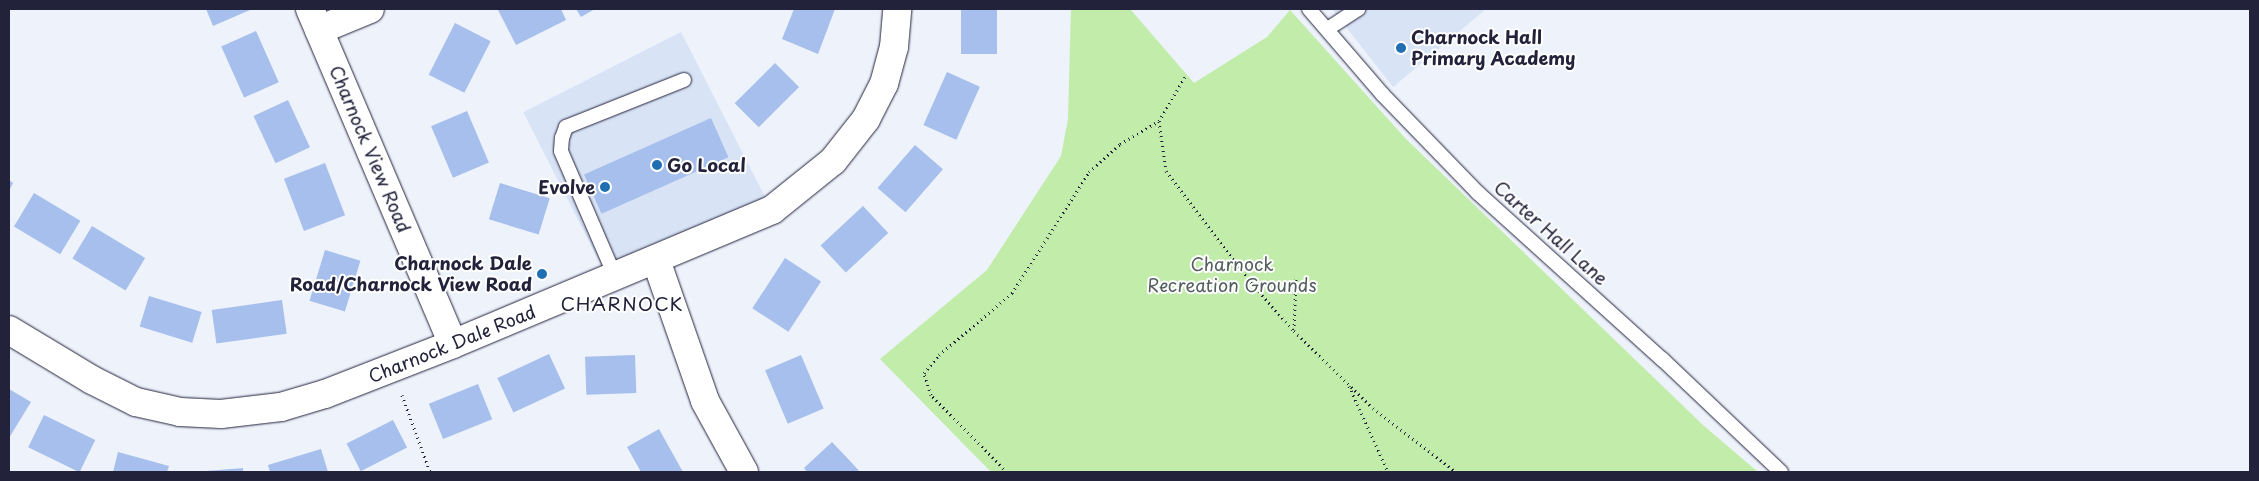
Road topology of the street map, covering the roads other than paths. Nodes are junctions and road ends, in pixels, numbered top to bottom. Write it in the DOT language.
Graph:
graph roads {
  1 [pos="370,9"];
  2 [pos="897,9"];
  3 [pos="1309,9"];
  4 [pos="1358,9"];
  5 [pos="315,19"];
  6 [pos="1329,28"];
  7 [pos="684,80"];
  8 [pos="656,260"];
  9 [pos="615,276"];
  10 [pos="9,330"];
  11 [pos="453,344"];
  12 [pos="744,472"];
  13 [pos="1782,472"];
  1 -- 5 [label="street"];
  2 -- 8 [label="street, Charnock Dale Road"];
  3 -- 6 [label="lane, Carter Hall Lane"];
  4 -- 6 [label="lane"];
  5 -- 11 [label="street, Charnock View Road"];
  6 -- 13 [label="lane, Carter Hall Lane"];
  7 -- 9 [label="lane"];
  8 -- 9 [label="street, Charnock Dale Road"];
  8 -- 12 [label="street"];
  9 -- 11 [label="street, Charnock Dale Road"];
  10 -- 11 [label="street, Charnock Dale Road"];
}
